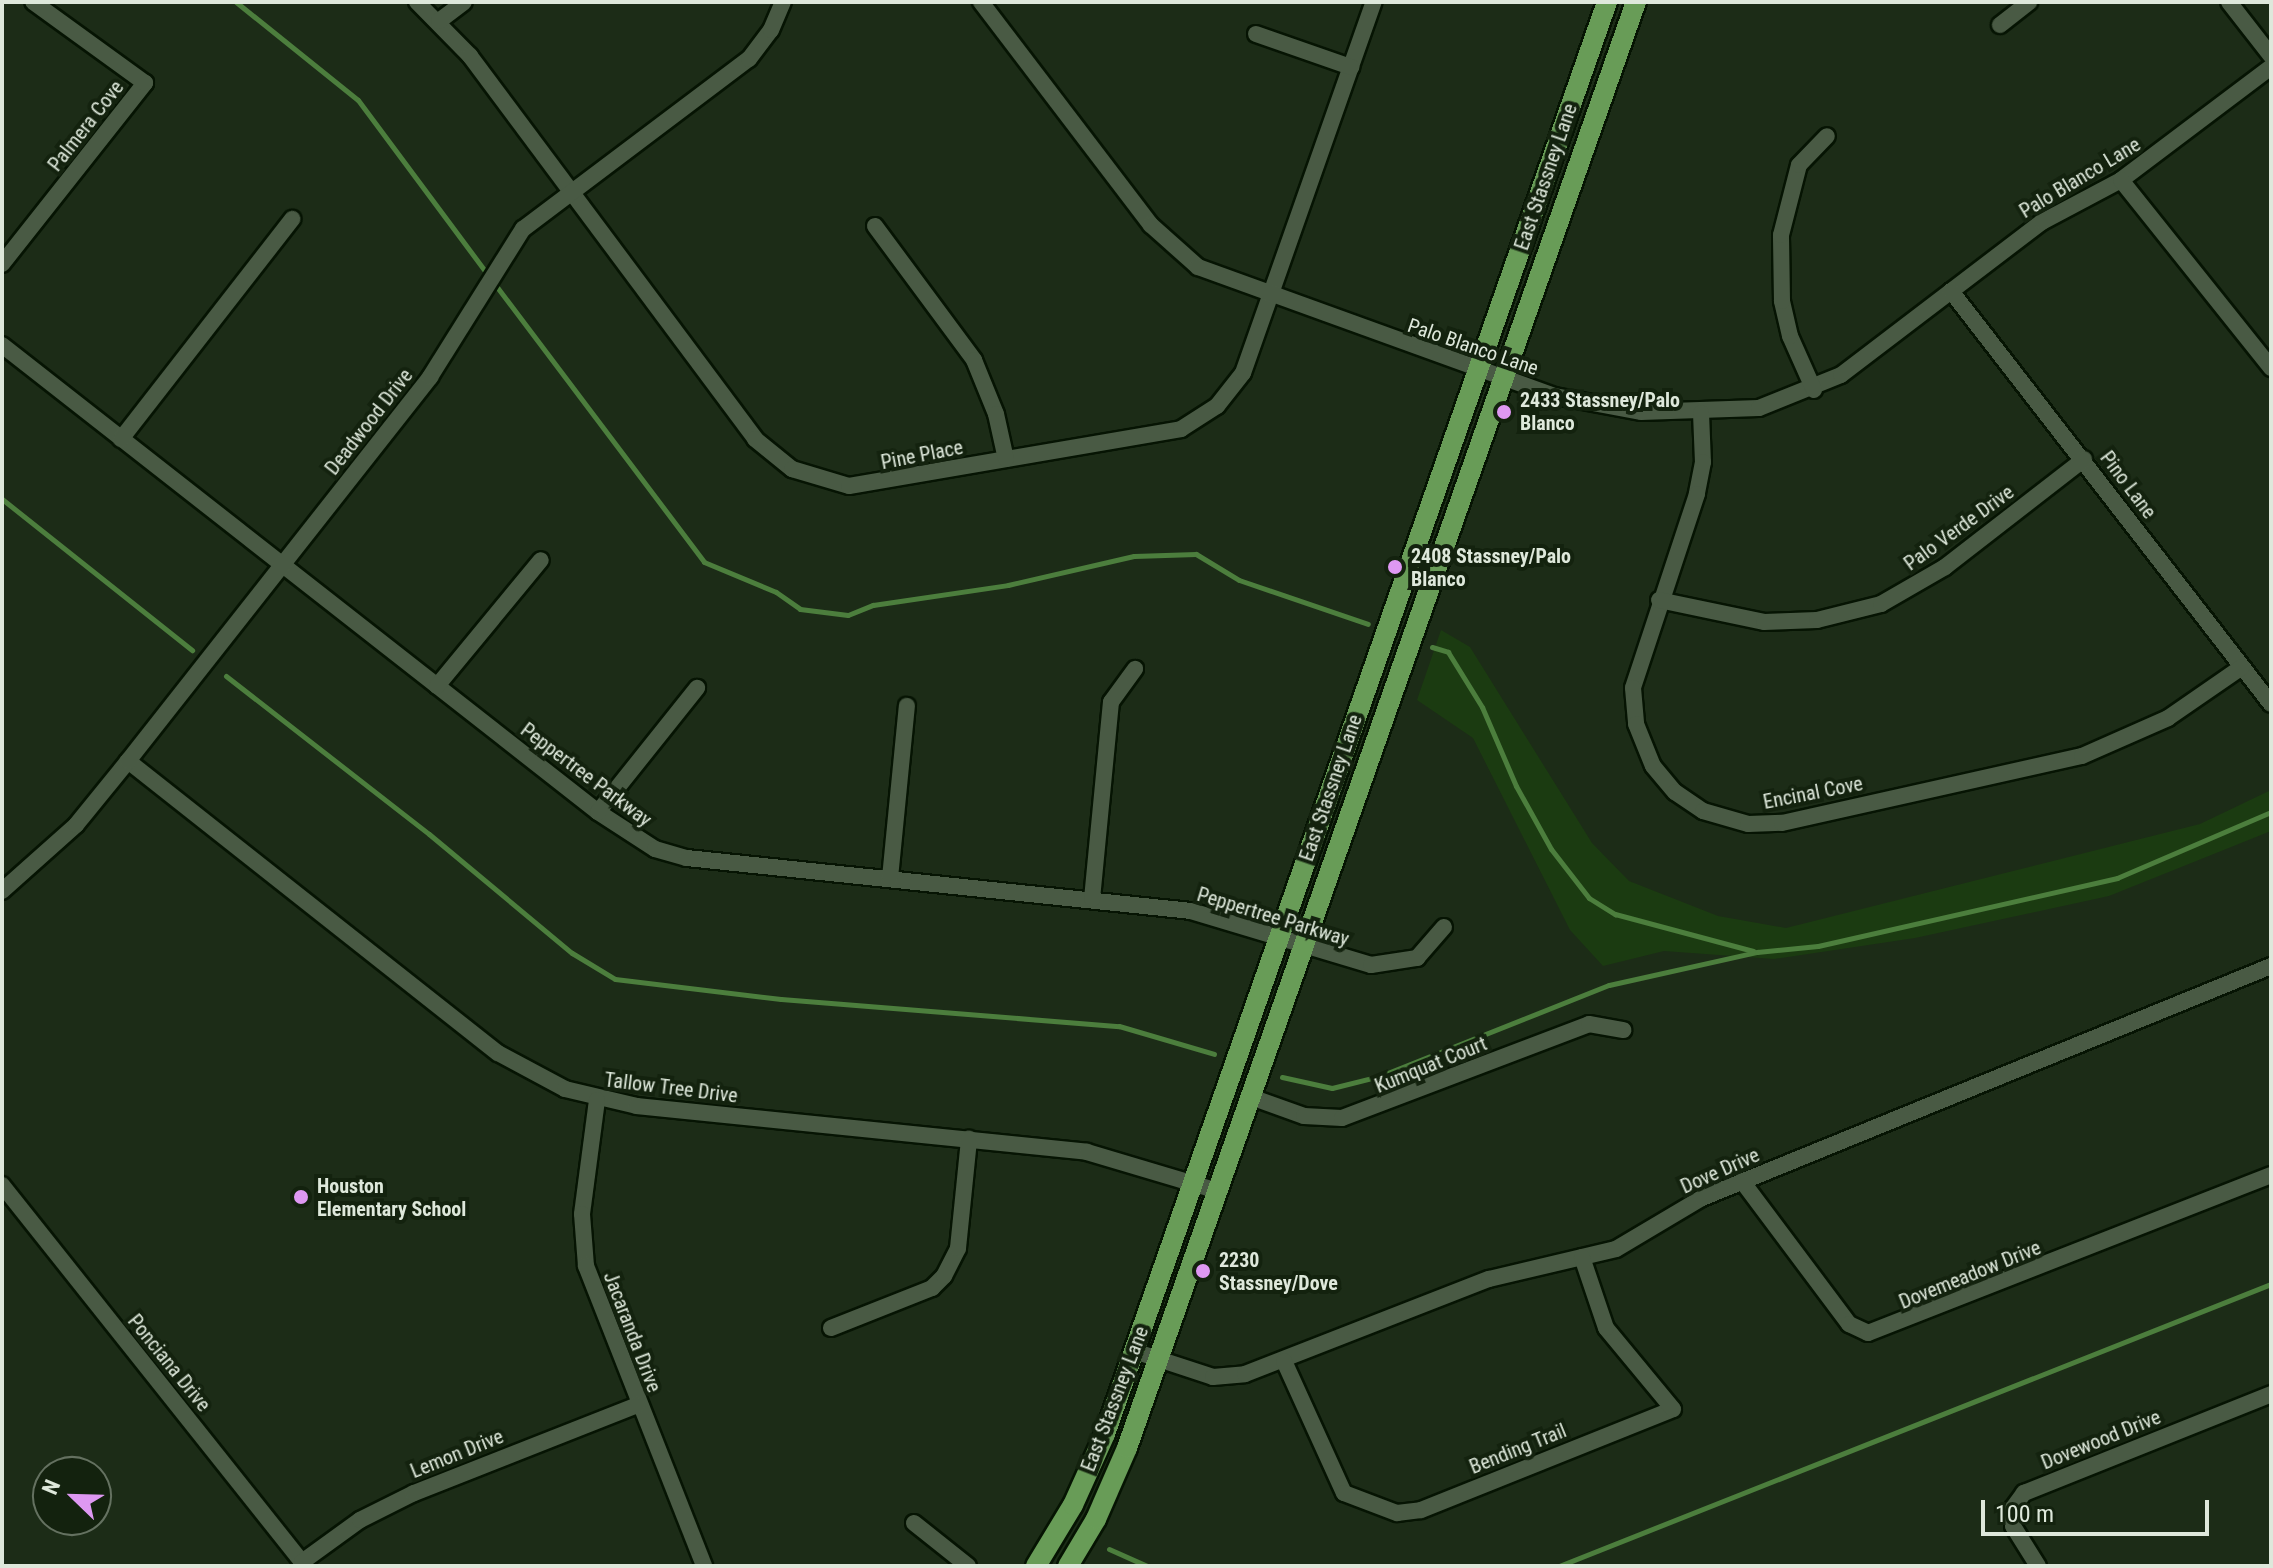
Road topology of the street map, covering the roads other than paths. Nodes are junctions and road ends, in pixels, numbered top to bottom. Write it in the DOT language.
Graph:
graph roads {
  1 [pos="33,2"];
  2 [pos="417,2"];
  3 [pos="464,2"];
  4 [pos="783,2"];
  5 [pos="981,2"];
  6 [pos="1374,2"];
  7 [pos="1607,2"];
  8 [pos="1636,2"];
  9 [pos="2029,2"];
  10 [pos="2229,2"];
  11 [pos="439,21"];
  12 [pos="2000,25"];
  13 [pos="1256,34"];
  14 [pos="2271,56"];
  15 [pos="1351,67"];
  16 [pos="2271,67"];
  17 [pos="1827,136"];
  18 [pos="2121,180"];
  19 [pos="571,191"];
  20 [pos="292,219"];
  21 [pos="875,226"];
  22 [pos="2,264"];
  23 [pos="1951,291"];
  24 [pos="1270,296"];
  25 [pos="2,345"];
  26 [pos="2271,368"];
  27 [pos="1478,370"];
  28 [pos="1504,379"];
  29 [pos="1814,390"];
  30 [pos="1701,413"];
  31 [pos="121,439"];
  32 [pos="1006,459"];
  33 [pos="2084,459"];
  34 [pos="541,560"];
  35 [pos="282,565"];
  36 [pos="1659,600"];
  37 [pos="2242,667"];
  38 [pos="1135,669"];
  39 [pos="437,686"];
  40 [pos="697,688"];
  41 [pos="2271,704"];
  42 [pos="907,706"];
  43 [pos="128,761"];
  44 [pos="598,812"];
  45 [pos="890,878"];
  46 [pos="2,891"];
  47 [pos="1092,899"];
  48 [pos="1444,927"];
  49 [pos="1279,938"];
  50 [pos="1304,947"];
  51 [pos="2271,966"];
  52 [pos="1623,1030"];
  53 [pos="1254,1090"];
  54 [pos="597,1100"];
  55 [pos="969,1139"];
  56 [pos="2271,1175"];
  57 [pos="1742,1181"];
  58 [pos="1193,1182"];
  59 [pos="2,1185"];
  60 [pos="1218,1191"];
  61 [pos="1582,1257"];
  62 [pos="831,1328"];
  63 [pos="1134,1351"];
  64 [pos="1159,1361"];
  65 [pos="1284,1361"];
  66 [pos="2271,1394"];
  67 [pos="637,1405"];
  68 [pos="914,1523"];
  69 [pos="304,1564"];
  70 [pos="704,1566"];
  71 [pos="968,1566"];
  72 [pos="1036,1566"];
  73 [pos="1068,1566"];
  74 [pos="2038,1566"];
  1 -- 22 [label="street, Palmera Cove"];
  2 -- 11 [label="street, Pine Place"];
  3 -- 11 [label="street"];
  4 -- 19 [label="street, Deadwood Drive"];
  5 -- 24 [label="street, Palo Blanco Lane"];
  6 -- 15 [label="street, Pine Place"];
  7 -- 27 [label="main road, East Stassney Lane"];
  8 -- 28 [label="main road, East Stassney Lane"];
  9 -- 12 [label="street"];
  10 -- 14 [label="street"];
  11 -- 19 [label="street, Pine Place"];
  13 -- 15 [label="street"];
  15 -- 24 [label="street, Pine Place"];
  16 -- 18 [label="street, Palo Blanco Lane"];
  17 -- 29 [label="street"];
  18 -- 23 [label="street, Palo Blanco Lane"];
  18 -- 26 [label="street"];
  19 -- 32 [label="street, Pine Place"];
  19 -- 35 [label="street, Deadwood Drive"];
  20 -- 31 [label="street"];
  21 -- 32 [label="street"];
  23 -- 29 [label="street, Palo Blanco Lane"];
  23 -- 33 [label="street, Pino Lane"];
  24 -- 27 [label="street, Palo Blanco Lane"];
  24 -- 32 [label="street, Pine Place"];
  25 -- 31 [label="street, Peppertree Parkway"];
  27 -- 28 [label="street, Palo Blanco Lane"];
  27 -- 49 [label="main road, East Stassney Lane"];
  28 -- 30 [label="street, Palo Blanco Lane"];
  28 -- 50 [label="main road, East Stassney Lane"];
  29 -- 30 [label="street, Palo Blanco Lane"];
  30 -- 36 [label="street, Encinal Cove"];
  31 -- 35 [label="street, Peppertree Parkway"];
  33 -- 36 [label="street, Palo Verde Drive"];
  33 -- 37 [label="street, Pino Lane"];
  34 -- 39 [label="street"];
  35 -- 39 [label="street, Peppertree Parkway"];
  35 -- 43 [label="street, Deadwood Drive"];
  36 -- 37 [label="street, Encinal Cove"];
  37 -- 41 [label="street, Pino Lane"];
  38 -- 47 [label="street"];
  39 -- 44 [label="street, Peppertree Parkway"];
  40 -- 44 [label="street"];
  42 -- 45 [label="street"];
  43 -- 46 [label="street, Deadwood Drive"];
  43 -- 54 [label="street, Tallow Tree Drive"];
  44 -- 45 [label="street, Peppertree Parkway"];
  45 -- 47 [label="street, Peppertree Parkway"];
  47 -- 49 [label="street, Peppertree Parkway"];
  48 -- 50 [label="street, Peppertree Parkway"];
  49 -- 50 [label="street, Peppertree Parkway"];
  49 -- 58 [label="main road, East Stassney Lane"];
  50 -- 53 [label="main road, East Stassney Lane"];
  51 -- 57 [label="street, Dove Drive"];
  52 -- 53 [label="street, Kumquat Court"];
  53 -- 60 [label="main road, East Stassney Lane"];
  54 -- 55 [label="street, Tallow Tree Drive"];
  54 -- 67 [label="street, Jacaranda Drive"];
  55 -- 58 [label="street, Tallow Tree Drive"];
  55 -- 62 [label="street"];
  56 -- 57 [label="street, Dovemeadow Drive"];
  57 -- 61 [label="street, Dove Drive"];
  58 -- 60 [label="street, Tallow Tree Drive"];
  58 -- 63 [label="main road, East Stassney Lane"];
  59 -- 69 [label="street, Ponciana Drive"];
  60 -- 64 [label="main road, East Stassney Lane"];
  61 -- 65 [label="street, Dove Drive"];
  61 -- 65 [label="street, Bending Trail"];
  63 -- 64 [label="street, Dove Drive"];
  63 -- 72 [label="main road, East Stassney Lane"];
  64 -- 65 [label="street, Dove Drive"];
  64 -- 73 [label="main road, East Stassney Lane"];
  66 -- 74 [label="street, Dovewood Drive"];
  67 -- 69 [label="street, Lemon Drive"];
  67 -- 70 [label="street, Jacaranda Drive"];
  68 -- 71 [label="street"];
}
